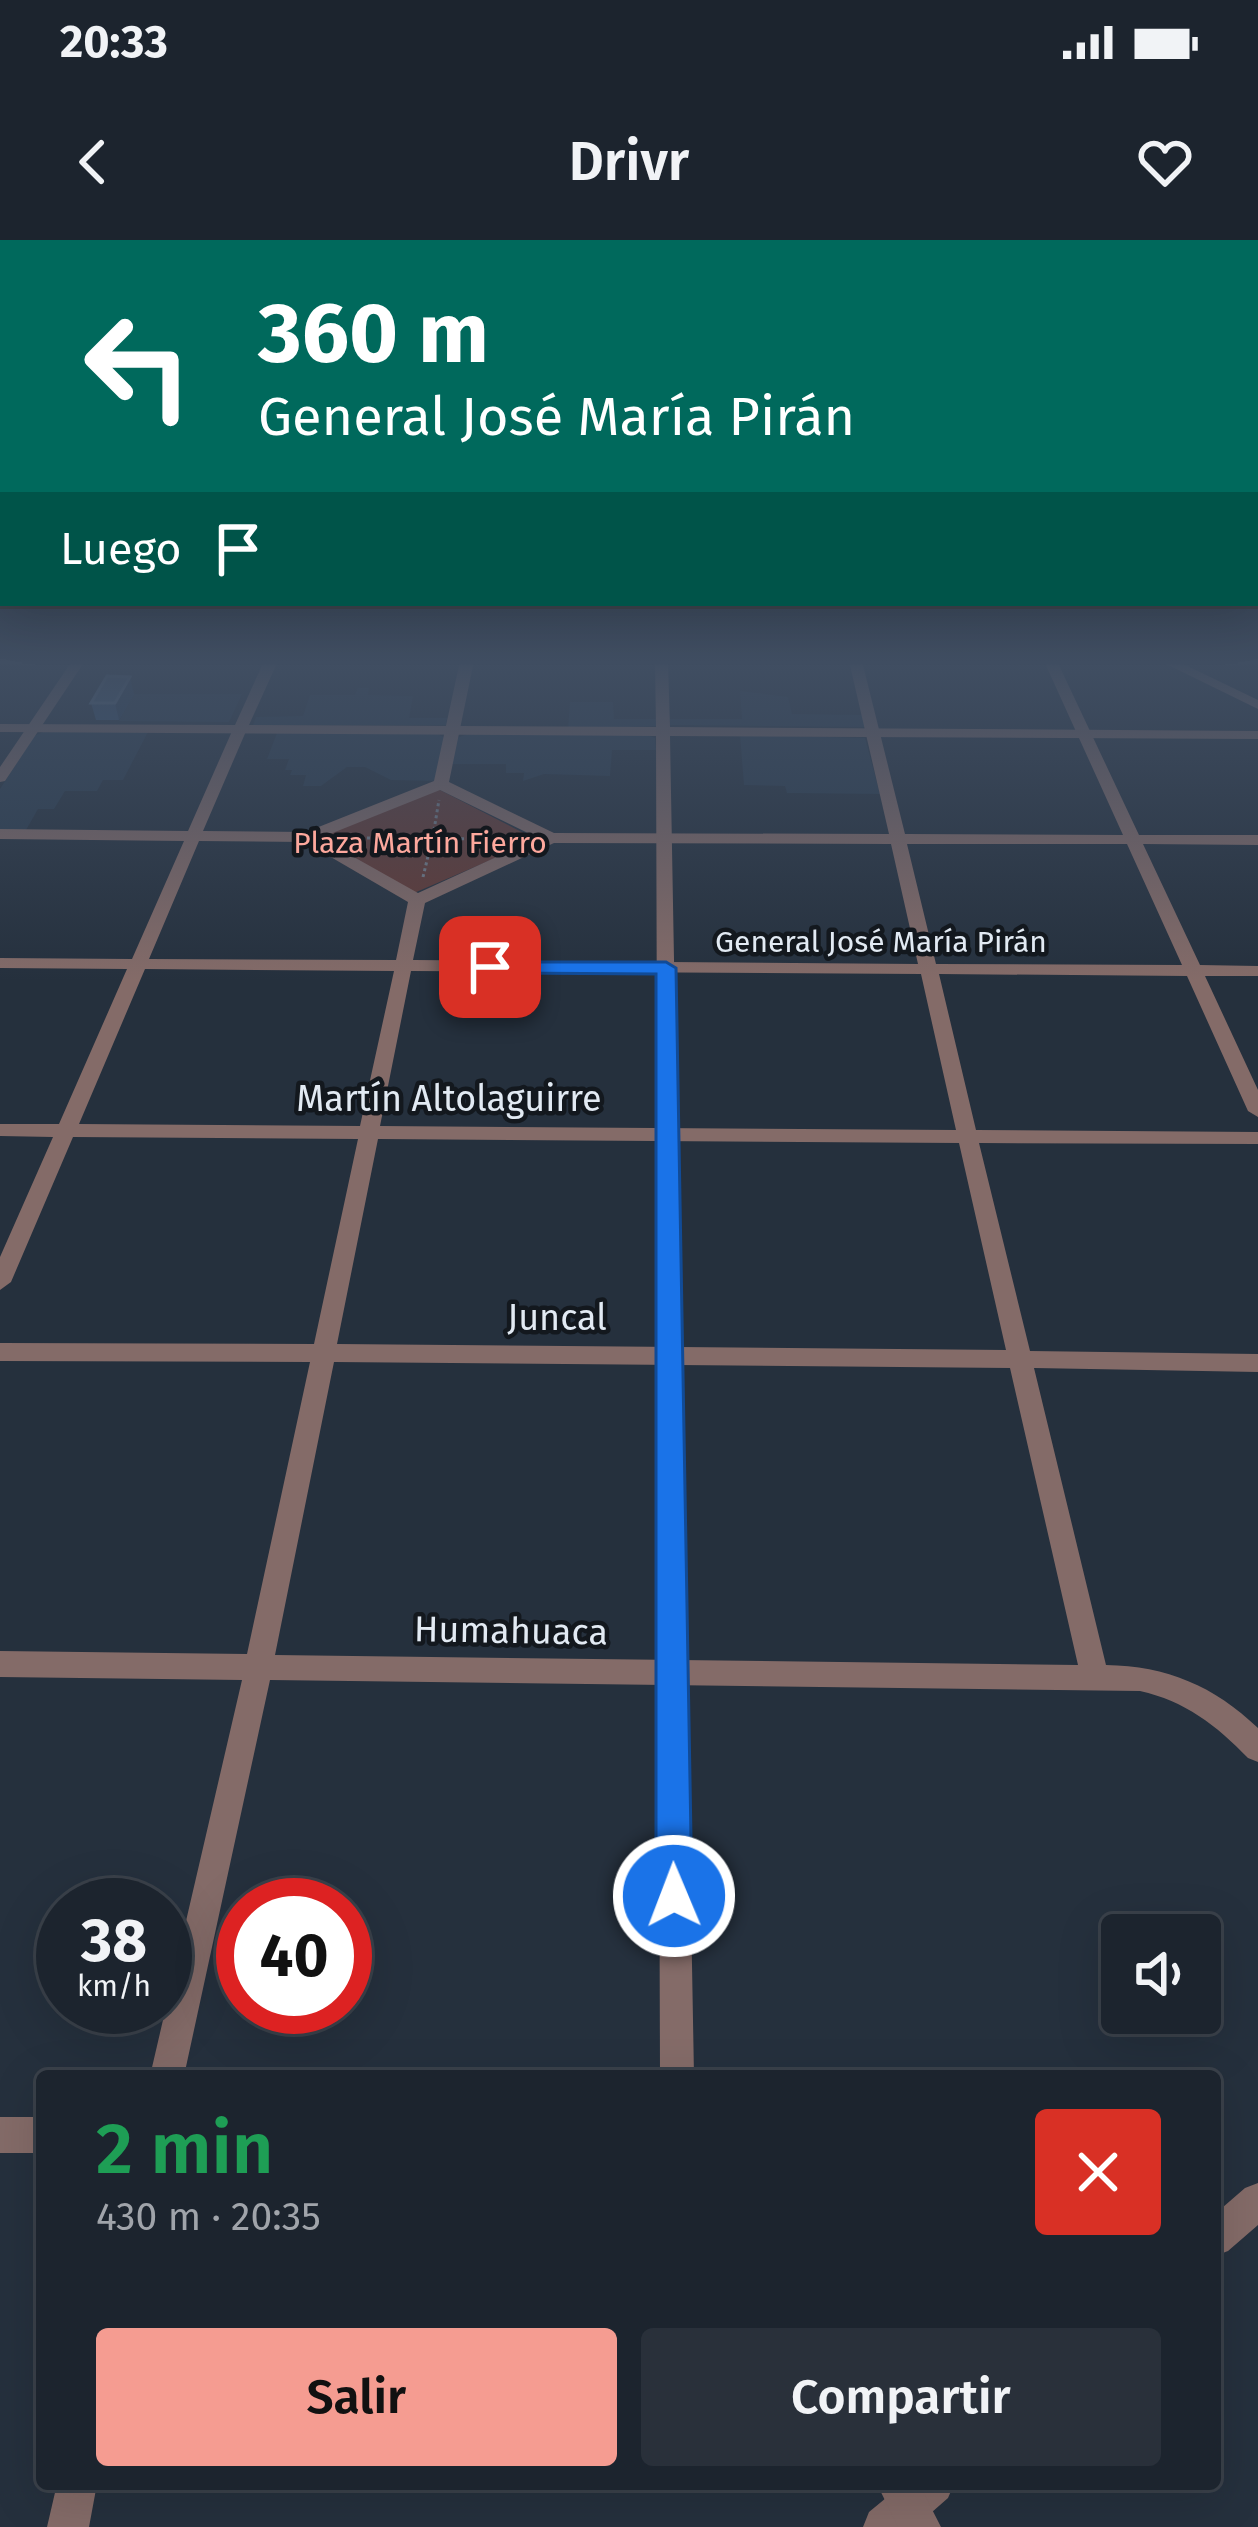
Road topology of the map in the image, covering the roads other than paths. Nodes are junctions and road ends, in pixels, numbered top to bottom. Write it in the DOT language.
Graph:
graph roads {
  1 [pos="224,768"];
  2 [pos="444,768"];
  3 [pos="663,768"];
  4 [pos="882,768"];
  5 [pos="1099,768"];
  6 [pos="441,784"];
  7 [pos="0,834"];
  8 [pos="195,836"];
  9 [pos="308,837"];
  10 [pos="550,838"];
  11 [pos="664,839"];
  12 [pos="898,839"];
  13 [pos="1132,839"];
  14 [pos="1258,840"];
  15 [pos="417,900"];
  16 [pos="0,963"];
  17 [pos="140,964"];
  18 [pos="401,966"];
  19 [pos="666,968"];
  20 [pos="928,969"];
  21 [pos="1192,970"];
  22 [pos="1258,971"];
  23 [pos="1258,1112"];
  24 [pos="0,1130"];
  25 [pos="65,1131"];
  26 [pos="365,1132"];
  27 [pos="668,1134"];
  28 [pos="970,1136"];
  29 [pos="1258,1138"];
  30 [pos="0,1282"];
  31 [pos="0,1352"];
  32 [pos="320,1354"];
  33 [pos="669,1354"];
  34 [pos="1022,1359"];
  35 [pos="1258,1363"];
  36 [pos="0,1664"];
  37 [pos="259,1666"];
  38 [pos="670,1672"];
  39 [pos="1095,1677"];
  40 [pos="1258,1748"];
  41 [pos="168,2070"];
  42 [pos="677,2070"];
  43 [pos="0,2135"];
  44 [pos="36,2135"];
  45 [pos="1258,2201"];
  46 [pos="1221,2233"];
  47 [pos="76,2490"];
  48 [pos="68,2527"];
  1 -- 8 [label="street"];
  2 -- 6 [label="street"];
  3 -- 11 [label="street"];
  4 -- 12 [label="street"];
  5 -- 13 [label="street"];
  6 -- 9 [label="street"];
  6 -- 10 [label="street"];
  7 -- 8 [label="street"];
  8 -- 9 [label="street"];
  8 -- 17 [label="street"];
  9 -- 15 [label="street"];
  10 -- 11 [label="street"];
  10 -- 15 [label="street"];
  11 -- 12 [label="street"];
  11 -- 19 [label="street"];
  12 -- 13 [label="street"];
  12 -- 20 [label="street"];
  13 -- 14 [label="street"];
  13 -- 21 [label="street"];
  15 -- 18 [label="street"];
  16 -- 17 [label="street, General José María Pirán"];
  17 -- 18 [label="street, General José María Pirán"];
  17 -- 25 [label="street"];
  18 -- 19 [label="street, General José María Pirán"];
  18 -- 26 [label="street"];
  19 -- 20 [label="street, General José María Pirán"];
  19 -- 27 [label="street"];
  20 -- 21 [label="street, General José María Pirán"];
  20 -- 28 [label="street"];
  21 -- 22 [label="street, General José María Pirán"];
  21 -- 23 [label="street"];
  24 -- 25 [label="street, Martín Altolaguirre"];
  25 -- 26 [label="street, Martín Altolaguirre"];
  25 -- 30 [label="street"];
  26 -- 27 [label="street, Martín Altolaguirre"];
  26 -- 32 [label="street"];
  27 -- 28 [label="street, Martín Altolaguirre"];
  27 -- 33 [label="street"];
  28 -- 29 [label="street, Martín Altolaguirre"];
  28 -- 34 [label="street"];
  31 -- 32 [label="street, Juncal"];
  32 -- 33 [label="street, Juncal"];
  32 -- 37 [label="street"];
  33 -- 34 [label="street, Juncal"];
  33 -- 38 [label="street"];
  34 -- 35 [label="street, Juncal"];
  34 -- 39 [label="street"];
  36 -- 37 [label="street, Humahuaca"];
  37 -- 38 [label="street, Humahuaca"];
  37 -- 41 [label="street"];
  38 -- 39 [label="street, Humahuaca"];
  38 -- 42 [label="street"];
  39 -- 40 [label="street, Humahuaca"];
  43 -- 44 [label="street"];
  45 -- 46 [label="street"];
  47 -- 48 [label="street"];
}
